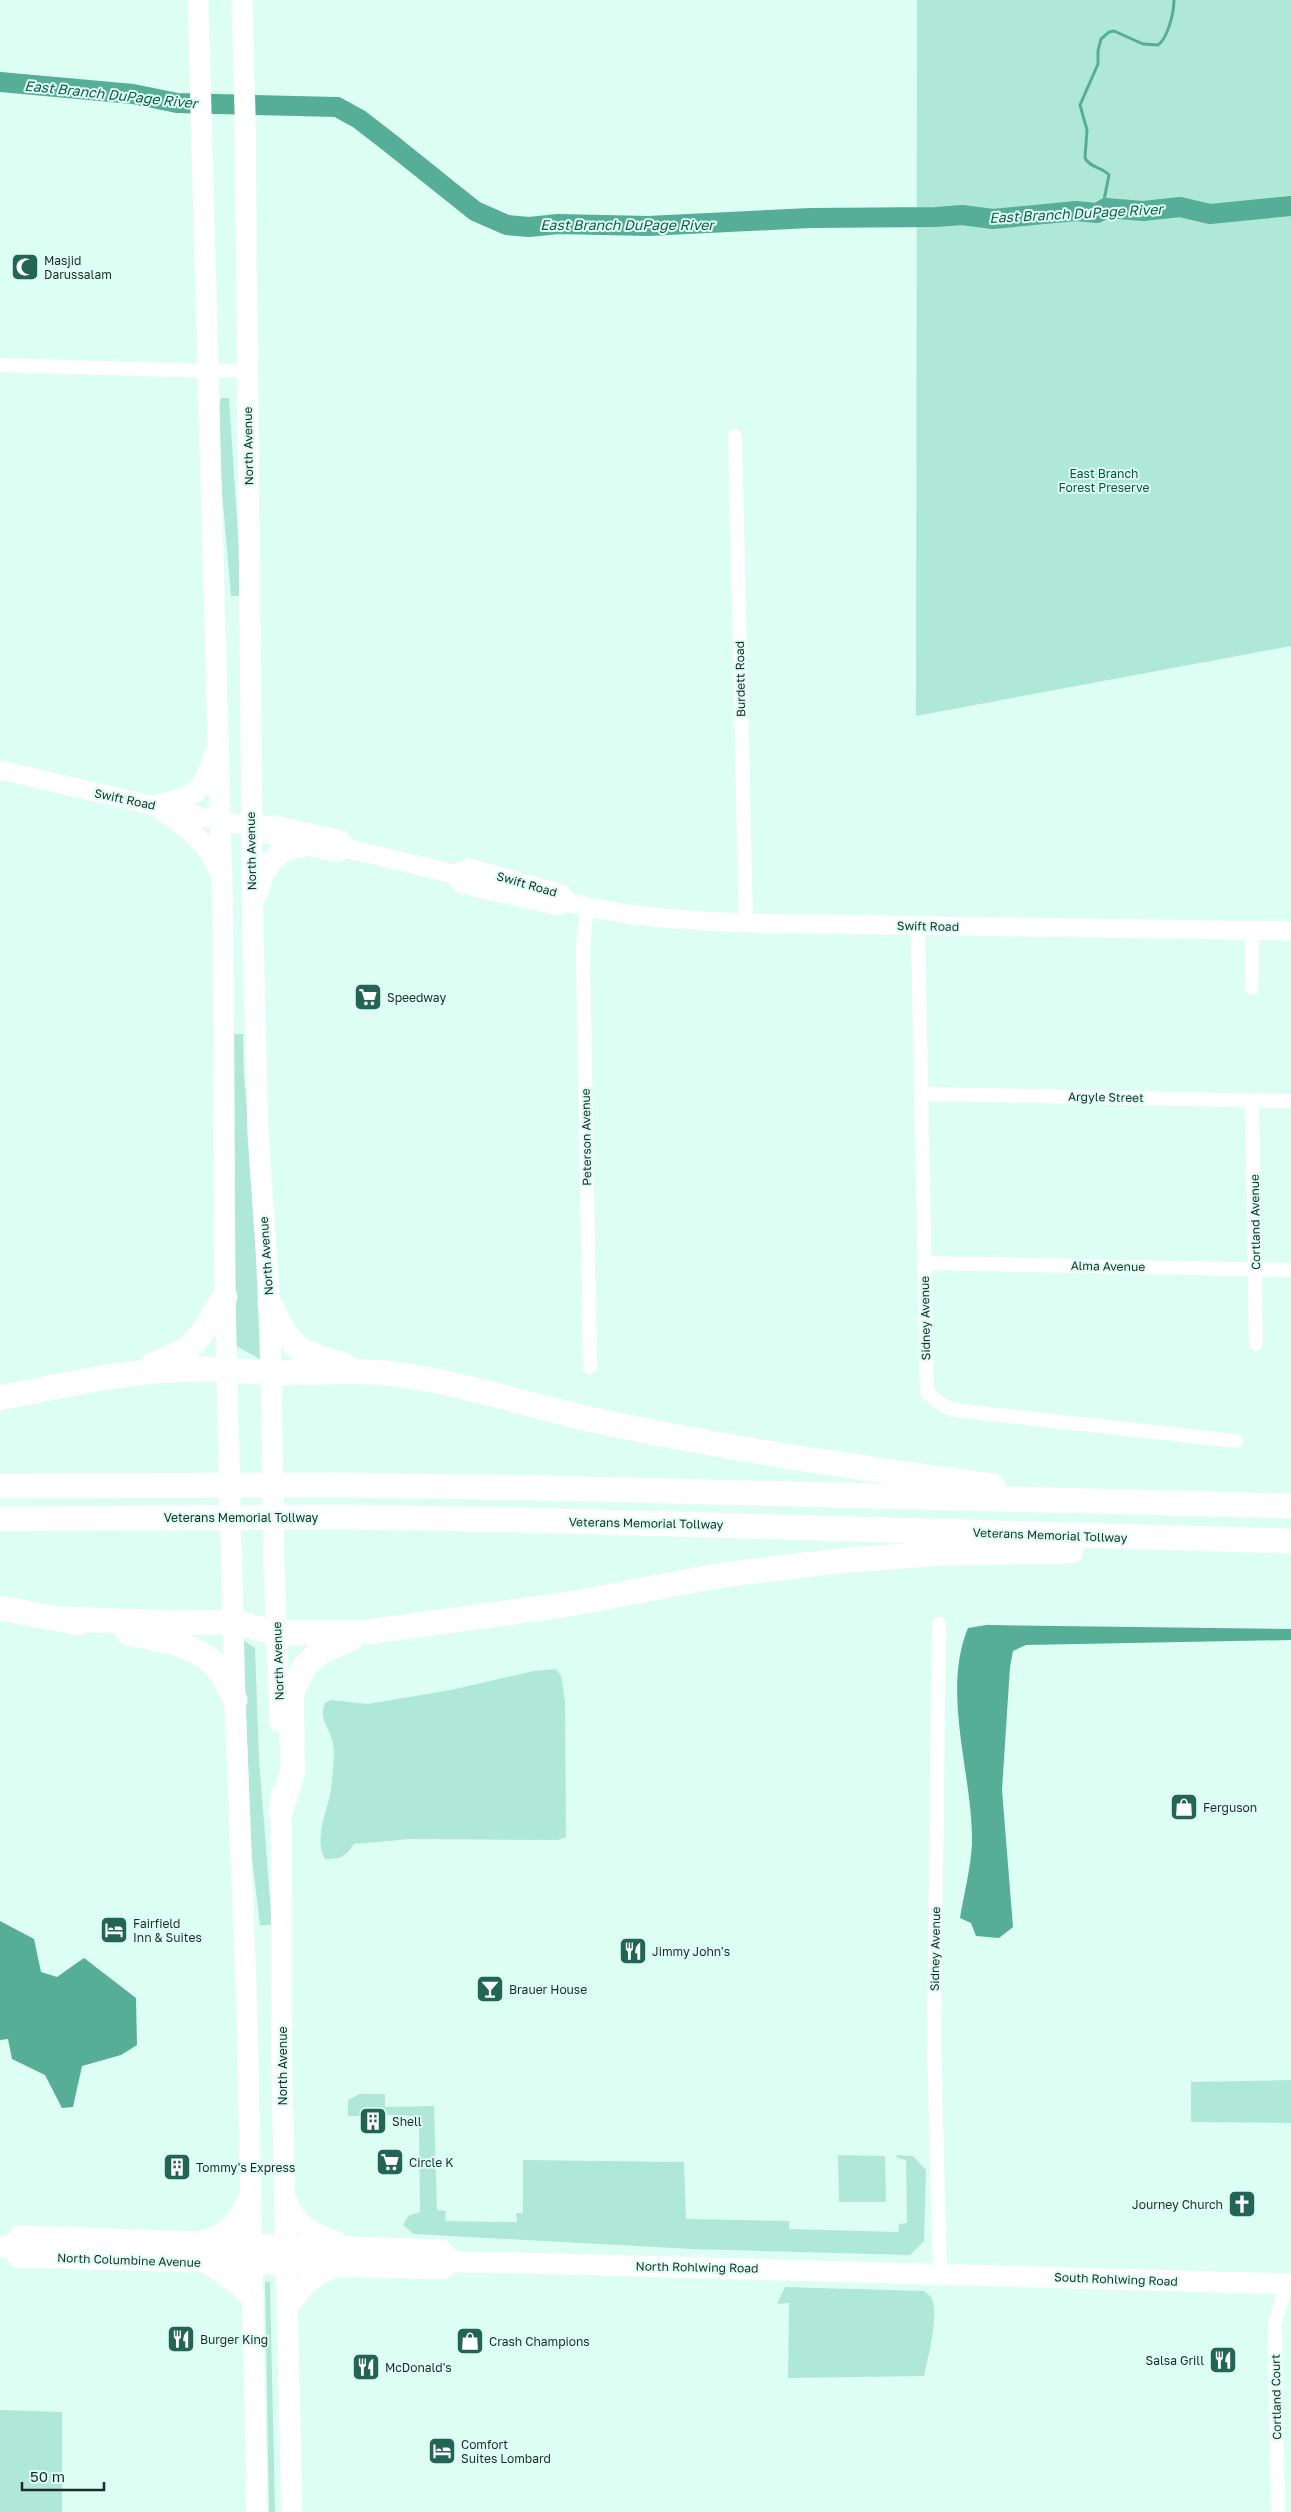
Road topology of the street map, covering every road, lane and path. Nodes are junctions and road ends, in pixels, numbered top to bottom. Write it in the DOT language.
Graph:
graph roads {
  1 [pos="198,0"];
  2 [pos="242,0"];
  3 [pos="0,365"];
  4 [pos="247,370"];
  5 [pos="208,371"];
  6 [pos="735,436"];
  7 [pos="218,746"];
  8 [pos="0,770"];
  9 [pos="156,806"];
  10 [pos="220,821"];
  11 [pos="251,826"];
  12 [pos="305,846"];
  13 [pos="345,848"];
  14 [pos="222,881"];
  15 [pos="587,907"];
  16 [pos="746,923"];
  17 [pos="918,926"];
  18 [pos="1252,930"];
  19 [pos="1291,931"];
  20 [pos="253,935"];
  21 [pos="1252,988"];
  22 [pos="922,1094"];
  23 [pos="1252,1100"];
  24 [pos="1291,1101"];
  25 [pos="924,1263"];
  26 [pos="1256,1269"];
  27 [pos="1291,1270"];
  28 [pos="224,1297"];
  29 [pos="270,1305"];
  30 [pos="1256,1344"];
  31 [pos="590,1367"];
  32 [pos="227,1372"];
  33 [pos="370,1372"];
  34 [pos="272,1373"];
  35 [pos="111,1376"];
  36 [pos="0,1398"];
  37 [pos="1236,1441"];
  38 [pos="0,1486"];
  39 [pos="1130,1504"];
  40 [pos="1291,1506"];
  41 [pos="0,1519"];
  42 [pos="1291,1543"];
  43 [pos="0,1608"];
  44 [pos="63,1619"];
  45 [pos="233,1622"];
  46 [pos="939,1624"];
  47 [pos="368,1632"];
  48 [pos="278,1633"];
  49 [pos="235,1700"];
  50 [pos="282,1811"];
  51 [pos="251,2193"];
  52 [pos="284,2194"];
  53 [pos="194,2242"];
  54 [pos="5,2247"];
  55 [pos="354,2247"];
  56 [pos="253,2253"];
  57 [pos="286,2255"];
  58 [pos="453,2262"];
  59 [pos="206,2263"];
  60 [pos="335,2266"];
  61 [pos="940,2274"];
  62 [pos="1288,2284"];
  63 [pos="254,2298"];
  64 [pos="287,2309"];
  65 [pos="257,2512"];
  66 [pos="292,2512"];
  67 [pos="1278,2512"];
  1 -- 5 [label="main road"];
  2 -- 4 [label="main road, North Avenue"];
  3 -- 5 [label="street"];
  4 -- 5 [label="street"];
  4 -- 11 [label="main road, North Avenue"];
  5 -- 7 [label="main road"];
  6 -- 16 [label="street, Burdett Road"];
  7 -- 9 [label="main road"];
  7 -- 10 [label="main road"];
  8 -- 9 [label="street, Swift Road"];
  9 -- 10 [label="street, Swift Road"];
  9 -- 14 [label="main road"];
  10 -- 11 [label="street, Swift Road"];
  10 -- 14 [label="main road"];
  11 -- 12 [label="street, Swift Road"];
  11 -- 13 [label="street, Swift Road"];
  11 -- 20 [label="main road, North Avenue"];
  12 -- 13 [label="street, Swift Road"];
  12 -- 20 [label="main road"];
  13 -- 15 [label="street, Swift Road"];
  14 -- 28 [label="main road"];
  15 -- 16 [label="street, Swift Road"];
  15 -- 31 [label="street, Peterson Avenue"];
  16 -- 17 [label="street, Swift Road"];
  17 -- 18 [label="street, Swift Road"];
  17 -- 22 [label="street, Sidney Avenue"];
  18 -- 19 [label="street, Swift Road"];
  18 -- 21 [label="street"];
  20 -- 29 [label="main road, North Avenue"];
  22 -- 23 [label="street, Argyle Street"];
  22 -- 25 [label="street, Sidney Avenue"];
  23 -- 24 [label="street, Argyle Street"];
  23 -- 26 [label="street, Cortland Avenue"];
  25 -- 26 [label="street, Alma Avenue"];
  25 -- 37 [label="street, Sidney Avenue"];
  26 -- 27 [label="street, Alma Avenue"];
  26 -- 30 [label="street, Cortland Avenue"];
  28 -- 32 [label="main road"];
  28 -- 35 [label="highway"];
  29 -- 33 [label="highway"];
  29 -- 34 [label="main road, North Avenue"];
  32 -- 34 [label="highway"];
  32 -- 35 [label="highway"];
  32 -- 45 [label="main road"];
  33 -- 34 [label="highway"];
  33 -- 39 [label="highway"];
  34 -- 48 [label="main road, North Avenue"];
  35 -- 36 [label="highway"];
  38 -- 39 [label="highway"];
  39 -- 40 [label="highway"];
  41 -- 42 [label="highway, Veterans Memorial Tollway"];
  42 -- 47 [label="highway"];
  43 -- 44 [label="highway"];
  44 -- 45 [label="highway"];
  44 -- 49 [label="highway"];
  45 -- 48 [label="highway"];
  45 -- 49 [label="main road"];
  46 -- 61 [label="street, Sidney Avenue"];
  47 -- 48 [label="highway"];
  47 -- 50 [label="highway"];
  48 -- 50 [label="main road, North Avenue"];
  49 -- 51 [label="main road"];
  50 -- 52 [label="main road, North Avenue"];
  51 -- 53 [label="main road"];
  51 -- 56 [label="main road"];
  52 -- 55 [label="main road"];
  52 -- 57 [label="main road, North Avenue"];
  53 -- 54 [label="main road, North Columbine Avenue"];
  53 -- 56 [label="main road, North Columbine Avenue"];
  54 -- 59 [label="main road, North Columbine Avenue"];
  55 -- 57 [label="main road"];
  55 -- 58 [label="main road"];
  56 -- 57 [label="main road"];
  56 -- 59 [label="main road, North Columbine Avenue"];
  56 -- 63 [label="main road"];
  57 -- 60 [label="main road, North Rohlwing Road"];
  57 -- 64 [label="main road, North Avenue"];
  58 -- 60 [label="main road, North Rohlwing Road"];
  58 -- 61 [label="main road, North Rohlwing Road"];
  59 -- 63 [label="main road"];
  60 -- 64 [label="main road"];
  61 -- 62 [label="main road, South Rohlwing Road"];
  62 -- 67 [label="street, Cortland Court"];
  63 -- 65 [label="main road"];
  64 -- 66 [label="main road, North Avenue"];
}
